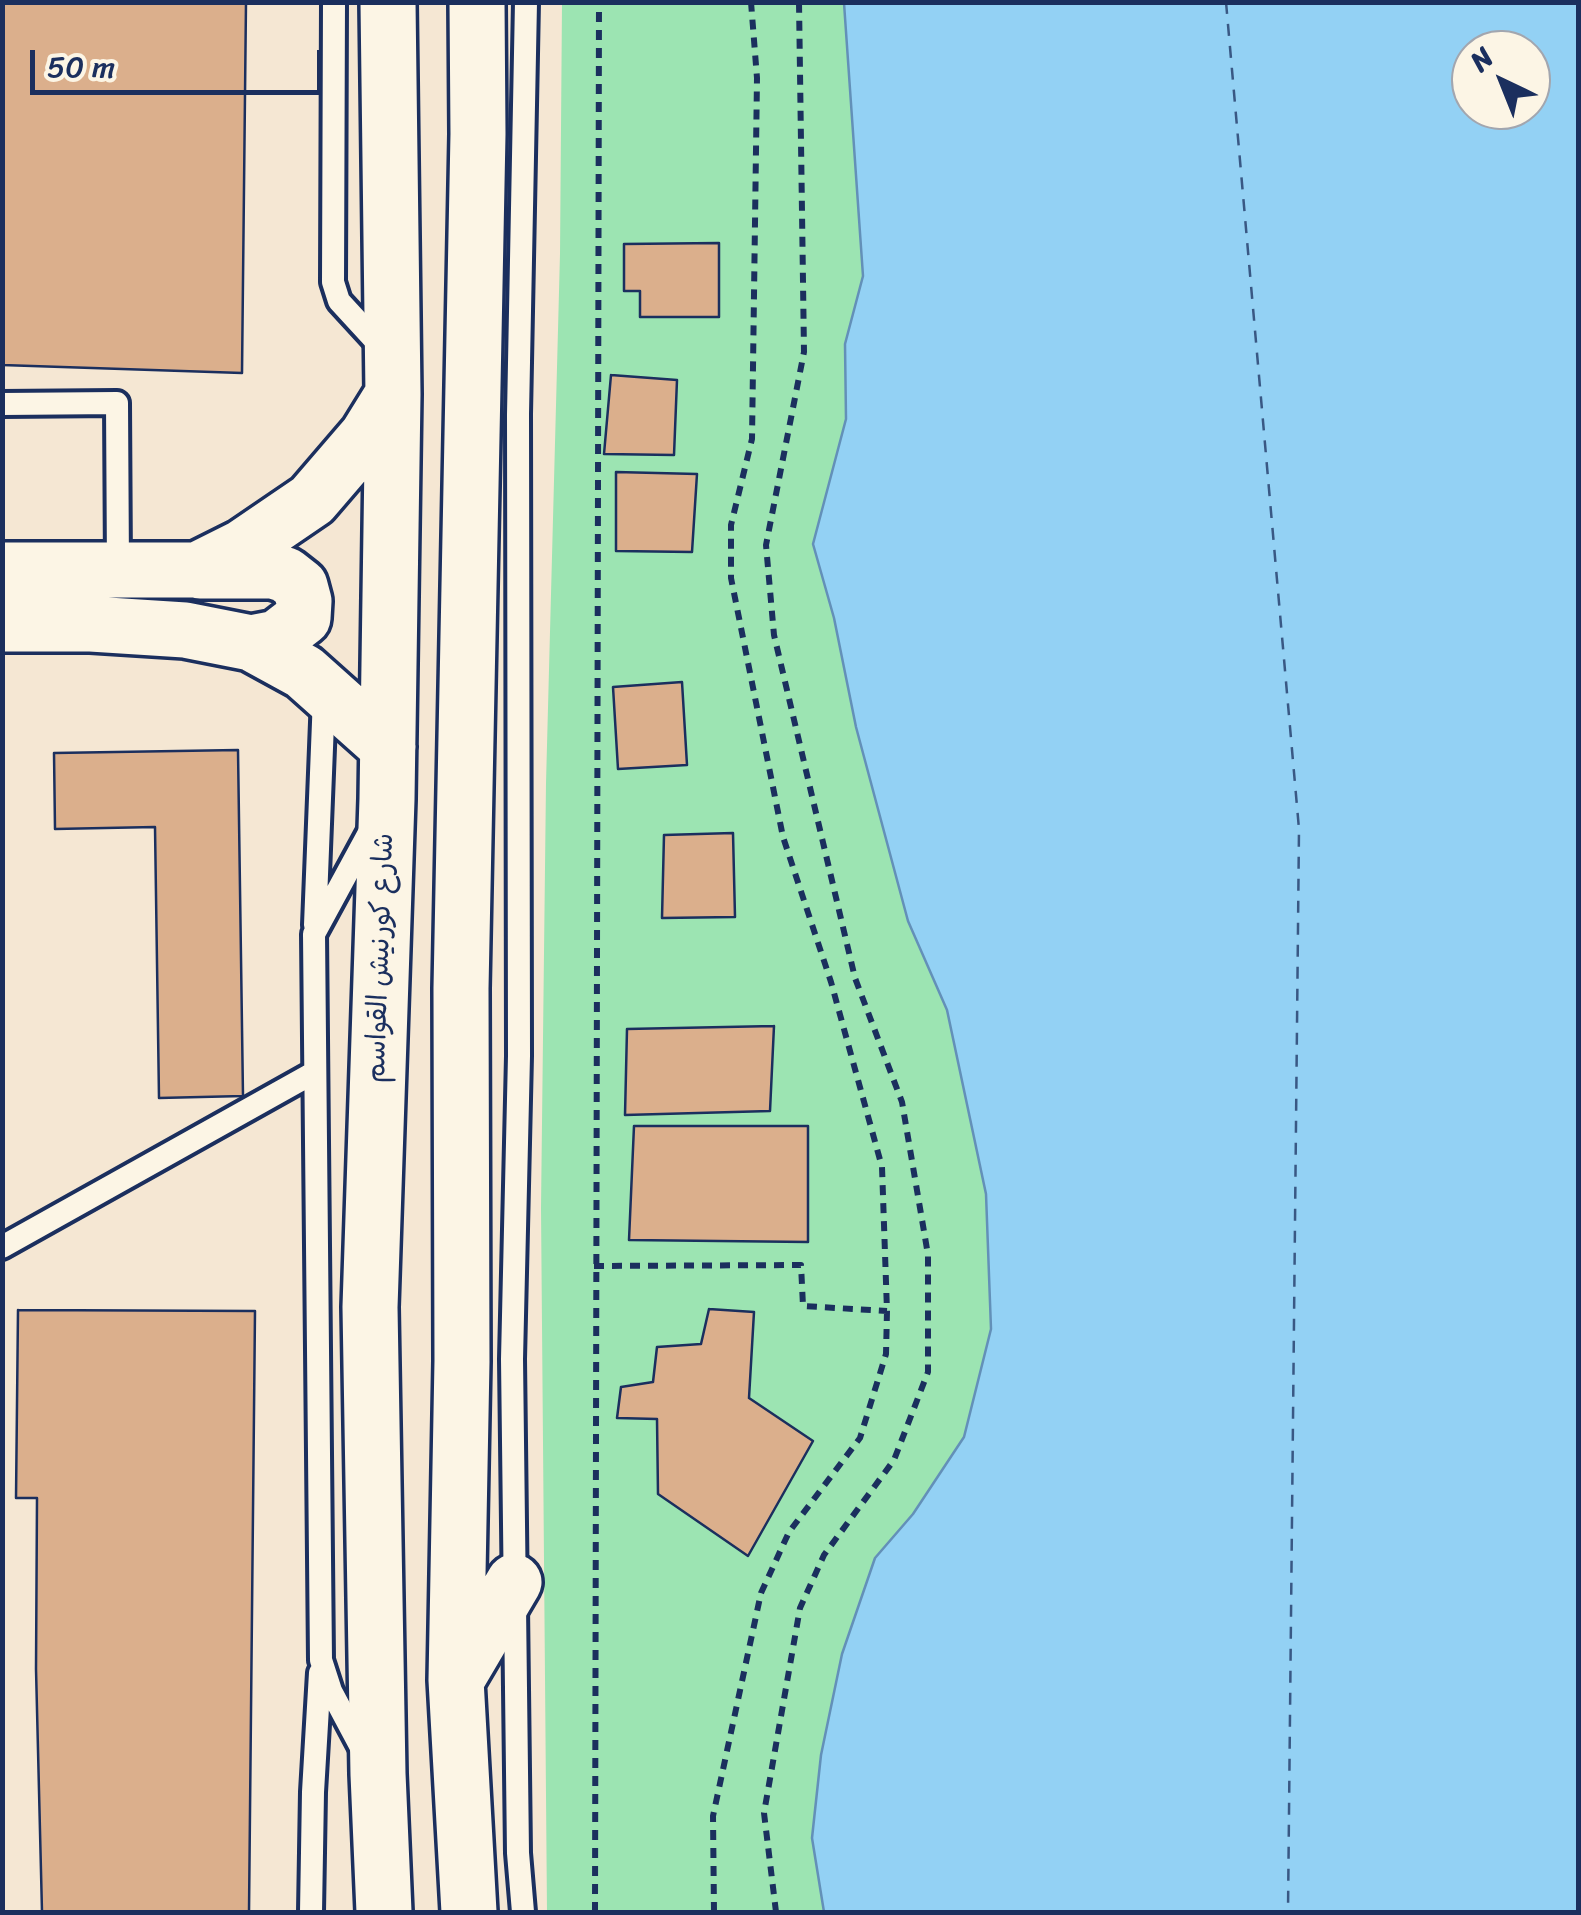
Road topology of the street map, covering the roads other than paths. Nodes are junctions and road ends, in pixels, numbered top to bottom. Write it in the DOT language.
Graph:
graph roads {
  1 [pos="334,2"];
  2 [pos="356,2"];
  3 [pos="388,2"];
  4 [pos="477,2"];
  5 [pos="526,2"];
  6 [pos="388,66"];
  7 [pos="392,376"];
  8 [pos="2,404"];
  9 [pos="2,570"];
  10 [pos="118,570"];
  11 [pos="198,570"];
  12 [pos="2,624"];
  13 [pos="251,643"];
  14 [pos="324,688"];
  15 [pos="387,773"];
  16 [pos="314,934"];
  17 [pos="315,1072"];
  18 [pos="2,1247"];
  19 [pos="514,1582"];
  20 [pos="321,1660"];
  21 [pos="456,1680"];
  22 [pos="378,1774"];
  23 [pos="311,1912"];
  24 [pos="384,1912"];
  25 [pos="468,1912"];
  26 [pos="523,1912"];
  1 -- 7 [label="lane"];
  2 -- 6 [label="main road"];
  3 -- 6 [label="main road, شارع كورنيش القواسم"];
  4 -- 21 [label="main road"];
  5 -- 19 [label="lane"];
  6 -- 7 [label="main road, شارع كورنيش القواسم"];
  7 -- 11 [label="main road"];
  7 -- 15 [label="main road, شارع كورنيش القواسم"];
  8 -- 10 [label="lane"];
  9 -- 10 [label="main road"];
  10 -- 11 [label="main road"];
  11 -- 13 [label="main road"];
  12 -- 13 [label="main road"];
  13 -- 14 [label="main road"];
  14 -- 15 [label="main road"];
  14 -- 16 [label="lane"];
  15 -- 16 [label="lane"];
  15 -- 22 [label="main road, شارع كورنيش القواسم"];
  16 -- 17 [label="lane"];
  17 -- 18 [label="lane"];
  17 -- 20 [label="lane"];
  19 -- 21 [label="main road"];
  19 -- 26 [label="lane"];
  20 -- 22 [label="lane"];
  20 -- 23 [label="lane"];
  21 -- 25 [label="main road"];
  22 -- 24 [label="main road, شارع كورنيش القواسم"];
}
